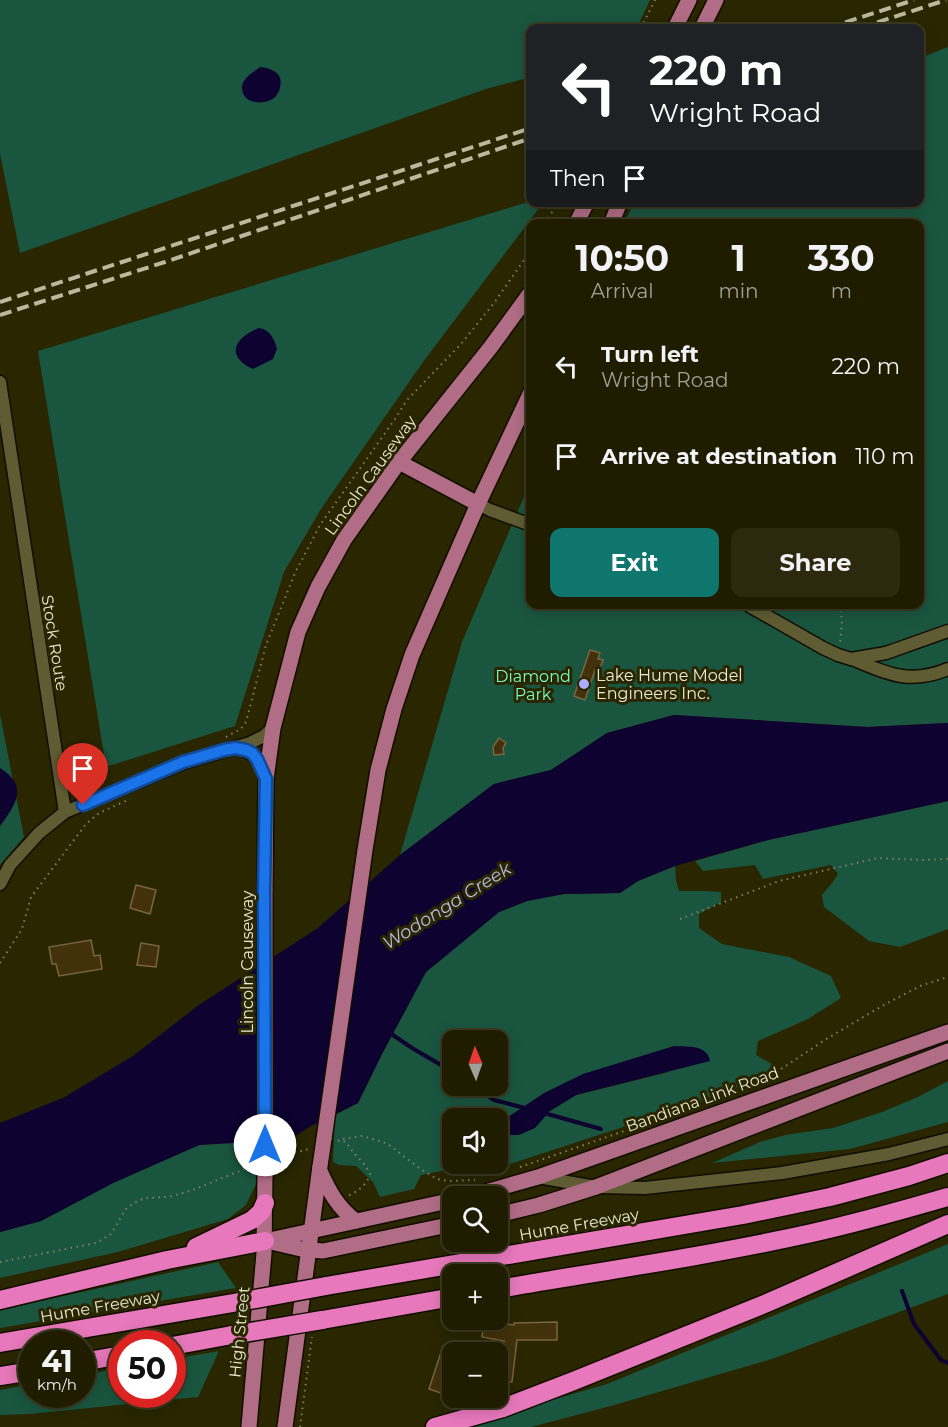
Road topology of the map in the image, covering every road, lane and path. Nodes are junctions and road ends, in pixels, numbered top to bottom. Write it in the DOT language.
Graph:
graph roads {
  1 [pos="655,0"];
  2 [pos="688,0"];
  3 [pos="716,0"];
  4 [pos="643,24"];
  5 [pos="677,24"];
  6 [pos="704,24"];
  7 [pos="526,257"];
  8 [pos="525,312"];
  9 [pos="0,382"];
  10 [pos="526,403"];
  11 [pos="399,462"];
  12 [pos="478,504"];
  13 [pos="526,523"];
  14 [pos="755,609"];
  15 [pos="840,609"];
  16 [pos="948,631"];
  17 [pos="838,655"];
  18 [pos="851,659"];
  19 [pos="948,669"];
  20 [pos="273,728"];
  21 [pos="224,738"];
  22 [pos="235,748"];
  23 [pos="266,779"];
  24 [pos="130,799"];
  25 [pos="65,812"];
  26 [pos="948,859"];
  27 [pos="0,884"];
  28 [pos="680,920"];
  29 [pos="0,963"];
  30 [pos="948,977"];
  31 [pos="948,1032"];
  32 [pos="948,1051"];
  33 [pos="746,1089"];
  34 [pos="675,1113"];
  35 [pos="948,1139"];
  36 [pos="340,1140"];
  37 [pos="329,1143"];
  38 [pos="318,1146"];
  39 [pos="277,1157"];
  40 [pos="948,1162"];
  41 [pos="520,1167"];
  42 [pos="320,1168"];
  43 [pos="261,1169"];
  44 [pos="538,1177"];
  45 [pos="482,1179"];
  46 [pos="506,1186"];
  47 [pos="596,1187"];
  48 [pos="948,1197"];
  49 [pos="442,1202"];
  50 [pos="265,1203"];
  51 [pos="337,1203"];
  52 [pos="508,1213"];
  53 [pos="356,1221"];
  54 [pos="948,1224"];
  55 [pos="442,1226"];
  56 [pos="311,1231"];
  57 [pos="265,1241"];
  58 [pos="308,1250"];
  59 [pos="167,1260"];
  60 [pos="0,1262"];
  61 [pos="508,1287"];
  62 [pos="442,1299"];
  63 [pos="0,1300"];
  64 [pos="0,1343"];
  65 [pos="186,1343"];
  66 [pos="18,1373"];
  67 [pos="0,1376"];
  68 [pos="249,1427"];
  69 [pos="285,1427"];
  70 [pos="435,1427"];
  1 -- 4 [label="path"];
  2 -- 5 [label="main road"];
  3 -- 6 [label="main road"];
  7 -- 21 [label="path"];
  8 -- 11 [label="main road, Lincoln Causeway"];
  9 -- 25 [label="street, Stock Route"];
  10 -- 12 [label="main road"];
  11 -- 12 [label="main road"];
  11 -- 20 [label="main road, Lincoln Causeway"];
  12 -- 13 [label="street"];
  12 -- 42 [label="main road, bridge"];
  14 -- 17 [label="street"];
  15 -- 17 [label="path"];
  16 -- 18 [label="street"];
  17 -- 18 [label="street"];
  18 -- 19 [label="street"];
  20 -- 22 [label="street"];
  20 -- 23 [label="main road, Lincoln Causeway"];
  22 -- 23 [label="street"];
  22 -- 25 [label="street"];
  23 -- 43 [label="main road, Lincoln Causeway, bridge"];
  24 -- 29 [label="path"];
  25 -- 27 [label="street"];
  26 -- 28 [label="path"];
  30 -- 33 [label="path"];
  31 -- 44 [label="main road, Bandiana Link Road"];
  32 -- 47 [label="main road"];
  34 -- 41 [label="path"];
  35 -- 47 [label="street"];
  36 -- 37 [label="path"];
  36 -- 45 [label="path"];
  36 -- 51 [label="path"];
  38 -- 39 [label="path"];
  40 -- 64 [label="highway, Hume Freeway, bridge"];
  42 -- 51 [label="main road"];
  42 -- 56 [label="main road"];
  43 -- 50 [label="main road, Lincoln Causeway"];
  43 -- 60 [label="path"];
  44 -- 46 [label="main road, Bandiana Link Road"];
  44 -- 47 [label="street"];
  47 -- 52 [label="main road"];
  48 -- 61 [label="highway"];
  49 -- 53 [label="main road"];
  50 -- 57 [label="main road, Lincoln Causeway"];
  50 -- 59 [label="highway"];
  51 -- 53 [label="main road"];
  53 -- 56 [label="main road"];
  54 -- 70 [label="highway"];
  55 -- 58 [label="main road"];
  56 -- 57 [label="main road"];
  56 -- 58 [label="main road"];
  57 -- 58 [label="main road"];
  57 -- 59 [label="highway"];
  57 -- 68 [label="main road, High Street"];
  58 -- 69 [label="main road"];
  59 -- 63 [label="highway"];
  62 -- 65 [label="highway, bridge"];
  66 -- 67 [label="highway"];
}
